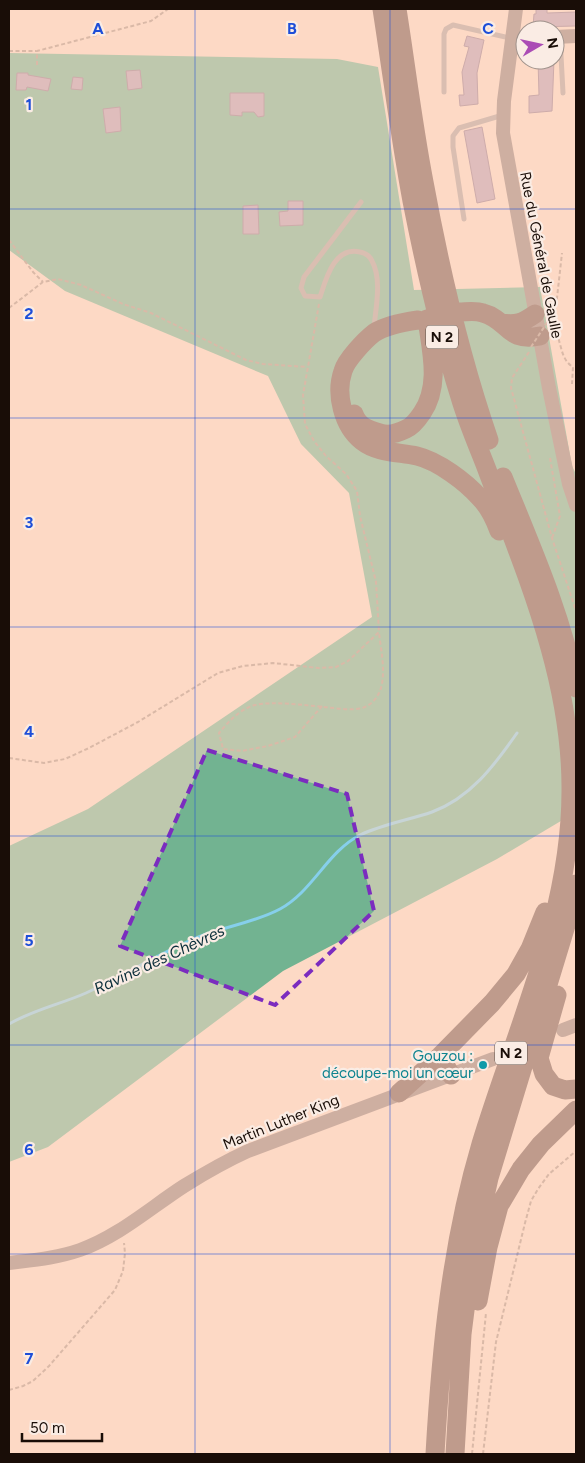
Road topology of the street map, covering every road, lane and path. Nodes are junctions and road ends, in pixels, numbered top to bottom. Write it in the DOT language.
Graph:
graph roads {
  1 [pos="168,9"];
  2 [pos="382,9"];
  3 [pos="397,9"];
  4 [pos="515,37"];
  5 [pos="9,51"];
  6 [pos="37,51"];
  7 [pos="515,57"];
  8 [pos="37,65"];
  9 [pos="561,70"];
  10 [pos="444,92"];
  11 [pos="563,93"];
  12 [pos="503,115"];
  13 [pos="412,199"];
  14 [pos="361,202"];
  15 [pos="464,219"];
  16 [pos="9,240"];
  17 [pos="562,253"];
  18 [pos="43,282"];
  19 [pos="320,297"];
  20 [pos="9,308"];
  21 [pos="458,312"];
  22 [pos="418,320"];
  23 [pos="542,325"];
  24 [pos="374,333"];
  25 [pos="354,354"];
  26 [pos="307,367"];
  27 [pos="575,367"];
  28 [pos="572,384"];
  29 [pos="549,450"];
  30 [pos="576,504"];
  31 [pos="552,538"];
  32 [pos="576,611"];
  33 [pos="379,632"];
  34 [pos="553,653"];
  35 [pos="576,688"];
  36 [pos="322,706"];
  37 [pos="567,725"];
  38 [pos="9,758"];
  39 [pos="576,884"];
  40 [pos="576,921"];
  41 [pos="576,1025"];
  42 [pos="563,1030"];
  43 [pos="440,1056"];
  44 [pos="493,1059"];
  45 [pos="451,1075"];
  46 [pos="576,1089"];
  47 [pos="398,1093"];
  48 [pos="576,1110"];
  49 [pos="576,1151"];
  50 [pos="122,1230"];
  51 [pos="9,1263"];
  52 [pos="487,1309"];
  53 [pos="9,1390"];
  54 [pos="435,1454"];
  55 [pos="455,1454"];
  56 [pos="465,1454"];
  57 [pos="472,1454"];
  58 [pos="483,1454"];
  1 -- 6 [label="path"];
  2 -- 13 [label="highway, N 2"];
  3 -- 35 [label="highway, N 2"];
  4 -- 10 [label="lane"];
  5 -- 6 [label="path"];
  6 -- 8 [label="path"];
  7 -- 12 [label="street, Rue du Général de Gaulle"];
  9 -- 11 [label="lane"];
  12 -- 15 [label="lane"];
  12 -- 23 [label="street, Rue du Général de Gaulle"];
  13 -- 25 [label="highway"];
  13 -- 34 [label="highway, N 2"];
  14 -- 19 [label="lane"];
  16 -- 18 [label="path"];
  17 -- 23 [label="path"];
  18 -- 20 [label="path"];
  18 -- 26 [label="path"];
  19 -- 24 [label="lane"];
  19 -- 26 [label="path"];
  21 -- 23 [label="highway"];
  22 -- 24 [label="highway"];
  23 -- 27 [label="path"];
  23 -- 30 [label="street, Rue du Général de Gaulle"];
  23 -- 31 [label="path, bridge"];
  24 -- 25 [label="highway"];
  25 -- 34 [label="highway"];
  26 -- 33 [label="path"];
  27 -- 28 [label="path"];
  29 -- 31 [label="path"];
  31 -- 32 [label="path"];
  33 -- 36 [label="path"];
  33 -- 38 [label="path"];
  34 -- 37 [label="highway, N 2"];
  36 -- 36 [label="path"];
  37 -- 43 [label="highway"];
  37 -- 54 [label="highway, N 2"];
  39 -- 55 [label="highway, N 2"];
  40 -- 46 [label="highway"];
  41 -- 42 [label="street"];
  43 -- 45 [label="highway"];
  43 -- 47 [label="highway"];
  44 -- 45 [label="street, Martin Luther King"];
  45 -- 47 [label="street, Martin Luther King"];
  47 -- 50 [label="street, Martin Luther King"];
  48 -- 56 [label="highway"];
  49 -- 58 [label="path"];
  50 -- 51 [label="street, Martin Luther King"];
  50 -- 53 [label="path"];
  52 -- 57 [label="path"];
}
